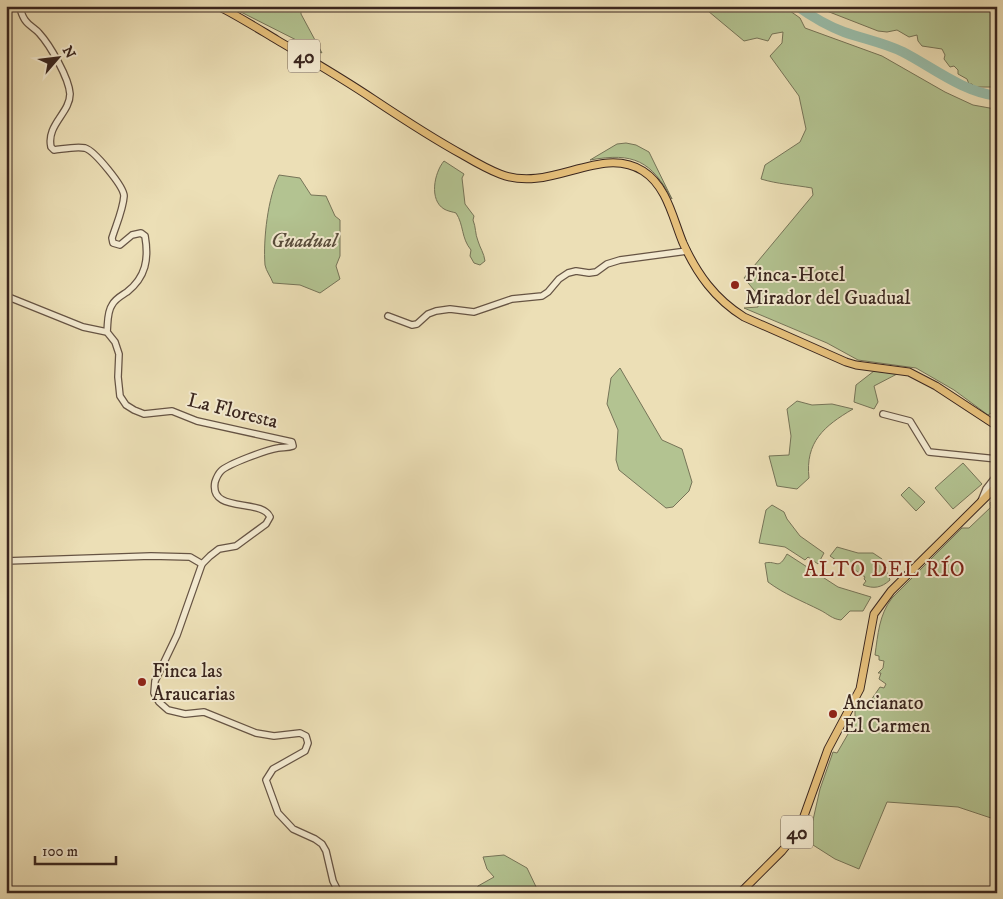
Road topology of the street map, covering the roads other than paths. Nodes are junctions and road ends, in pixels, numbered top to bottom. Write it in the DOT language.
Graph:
graph roads {
  1 [pos="19,6"];
  2 [pos="218,6"];
  3 [pos="687,251"];
  4 [pos="6,296"];
  5 [pos="388,316"];
  6 [pos="107,332"];
  7 [pos="884,414"];
  8 [pos="997,425"];
  9 [pos="997,460"];
  10 [pos="997,475"];
  11 [pos="997,486"];
  12 [pos="997,491"];
  13 [pos="981,501"];
  14 [pos="950,531"];
  15 [pos="6,562"];
  16 [pos="202,564"];
  17 [pos="339,893"];
  18 [pos="740,893"];
  1 -- 6 [label="street"];
  2 -- 3 [label="main road, 40"];
  3 -- 5 [label="street"];
  3 -- 8 [label="main road, 40"];
  4 -- 6 [label="street"];
  6 -- 16 [label="street, La Floresta"];
  7 -- 9 [label="street"];
  10 -- 13 [label="street"];
  11 -- 13 [label="main road, 40"];
  12 -- 14 [label="street"];
  13 -- 14 [label="main road, 40"];
  14 -- 18 [label="main road, 40"];
  15 -- 16 [label="street"];
  16 -- 17 [label="street"];
}
